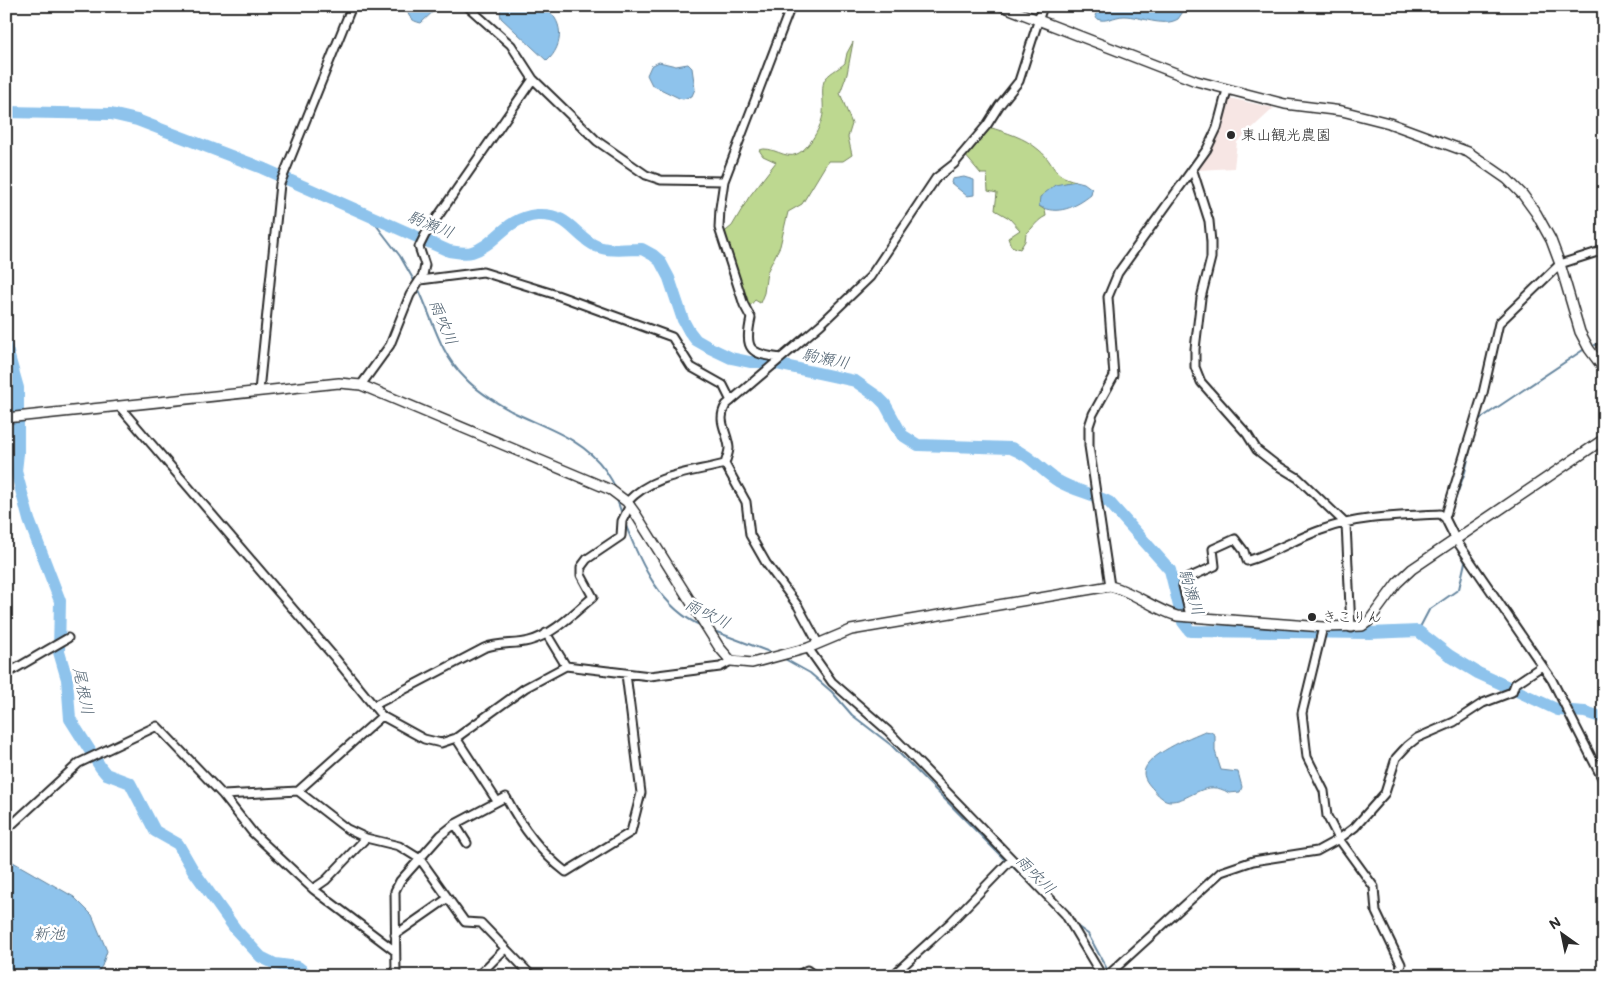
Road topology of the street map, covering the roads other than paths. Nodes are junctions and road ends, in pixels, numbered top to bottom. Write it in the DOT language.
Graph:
graph roads {
  1 [pos="352,6"];
  2 [pos="467,6"];
  3 [pos="791,6"];
  4 [pos="1002,6"];
  5 [pos="1043,6"];
  6 [pos="1038,20"];
  7 [pos="533,80"];
  8 [pos="1227,90"];
  9 [pos="1193,171"];
  10 [pos="724,180"];
  11 [pos="1604,250"];
  12 [pos="1560,264"];
  13 [pos="418,283"];
  14 [pos="779,359"];
  15 [pos="1604,369"];
  16 [pos="361,385"];
  17 [pos="259,392"];
  18 [pos="731,401"];
  19 [pos="119,406"];
  20 [pos="8,418"];
  21 [pos="1604,439"];
  22 [pos="725,464"];
  23 [pos="626,504"];
  24 [pos="1445,518"];
  25 [pos="1346,524"];
  26 [pos="1456,540"];
  27 [pos="1110,586"];
  28 [pos="1189,616"];
  29 [pos="1323,627"];
  30 [pos="1352,628"];
  31 [pos="546,633"];
  32 [pos="68,638"];
  33 [pos="818,642"];
  34 [pos="808,648"];
  35 [pos="731,662"];
  36 [pos="566,666"];
  37 [pos="1542,666"];
  38 [pos="6,674"];
  39 [pos="626,674"];
  40 [pos="374,704"];
  41 [pos="382,716"];
  42 [pos="456,738"];
  43 [pos="1604,782"];
  44 [pos="298,790"];
  45 [pos="223,795"];
  46 [pos="497,801"];
  47 [pos="455,824"];
  48 [pos="6,830"];
  49 [pos="366,838"];
  50 [pos="1338,839"];
  51 [pos="467,843"];
  52 [pos="420,859"];
  53 [pos="1011,860"];
  54 [pos="314,888"];
  55 [pos="448,898"];
  56 [pos="395,935"];
  57 [pos="505,949"];
  58 [pos="395,950"];
  59 [pos="528,972"];
  60 [pos="396,976"];
  61 [pos="478,976"];
  62 [pos="797,976"];
  63 [pos="815,976"];
  64 [pos="892,976"];
  65 [pos="1102,976"];
  66 [pos="1107,976"];
  67 [pos="1399,976"];
  1 -- 17 [label="street"];
  2 -- 7 [label="street"];
  3 -- 10 [label="street"];
  4 -- 6 [label="street"];
  5 -- 6 [label="street"];
  6 -- 8 [label="street"];
  6 -- 14 [label="street"];
  7 -- 10 [label="street"];
  7 -- 13 [label="street"];
  8 -- 9 [label="street"];
  8 -- 12 [label="street"];
  9 -- 25 [label="street"];
  9 -- 27 [label="street"];
  10 -- 14 [label="street"];
  11 -- 12 [label="street"];
  12 -- 15 [label="street"];
  12 -- 24 [label="street"];
  13 -- 16 [label="street"];
  13 -- 18 [label="street"];
  14 -- 18 [label="street"];
  16 -- 17 [label="street"];
  16 -- 23 [label="street"];
  17 -- 19 [label="street"];
  18 -- 22 [label="street"];
  19 -- 20 [label="street"];
  19 -- 40 [label="street"];
  21 -- 26 [label="street"];
  22 -- 23 [label="street"];
  22 -- 33 [label="street"];
  23 -- 31 [label="street"];
  23 -- 35 [label="street"];
  24 -- 25 [label="street"];
  24 -- 26 [label="street"];
  25 -- 28 [label="street"];
  25 -- 30 [label="street"];
  26 -- 30 [label="street"];
  26 -- 37 [label="street"];
  27 -- 28 [label="street"];
  27 -- 33 [label="street"];
  28 -- 29 [label="street"];
  29 -- 30 [label="street"];
  29 -- 50 [label="street"];
  31 -- 36 [label="street"];
  31 -- 40 [label="street"];
  32 -- 38 [label="street"];
  33 -- 34 [label="street"];
  34 -- 35 [label="street"];
  34 -- 53 [label="street"];
  35 -- 39 [label="street"];
  36 -- 39 [label="street"];
  36 -- 42 [label="street"];
  37 -- 43 [label="street"];
  37 -- 50 [label="street"];
  39 -- 46 [label="street"];
  40 -- 41 [label="street"];
  41 -- 42 [label="street"];
  41 -- 44 [label="street"];
  42 -- 46 [label="street"];
  44 -- 45 [label="street"];
  44 -- 49 [label="street"];
  45 -- 48 [label="street"];
  45 -- 54 [label="street"];
  46 -- 47 [label="street"];
  47 -- 51 [label="street"];
  47 -- 52 [label="street"];
  49 -- 52 [label="street"];
  49 -- 54 [label="street"];
  50 -- 66 [label="street"];
  50 -- 67 [label="street"];
  52 -- 55 [label="street"];
  52 -- 56 [label="street"];
  53 -- 64 [label="street"];
  53 -- 65 [label="street"];
  54 -- 58 [label="street"];
  55 -- 56 [label="street"];
  55 -- 57 [label="street"];
  56 -- 58 [label="street"];
  57 -- 59 [label="street"];
  57 -- 61 [label="street"];
  58 -- 60 [label="street"];
  62 -- 63 [label="street"];
}
